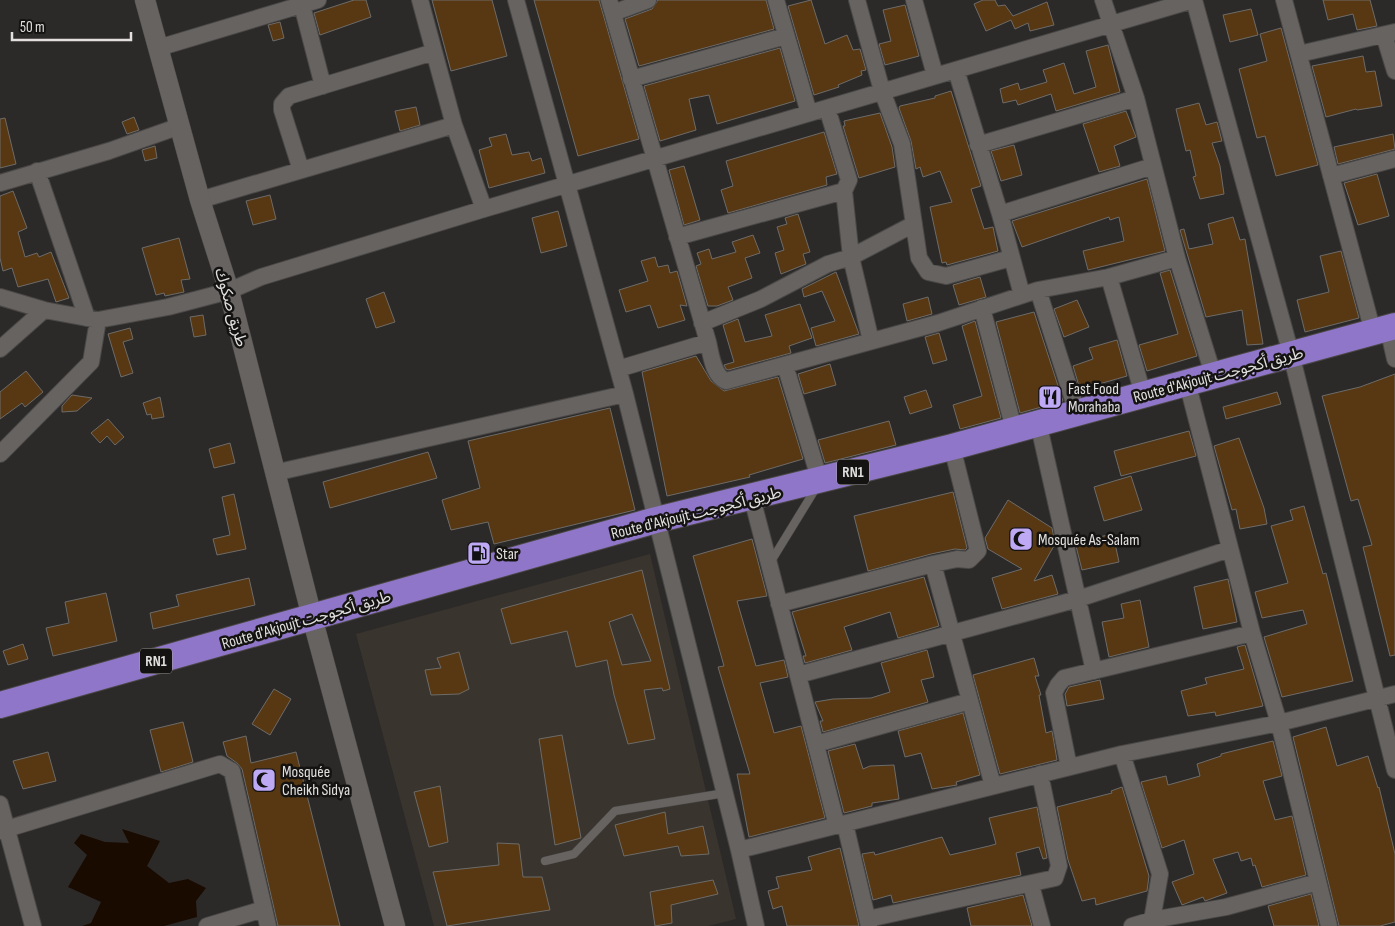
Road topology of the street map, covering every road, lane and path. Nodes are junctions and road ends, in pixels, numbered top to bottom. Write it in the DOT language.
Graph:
graph roads {
  1 [pos="145,0"];
  2 [pos="420,0"];
  3 [pos="516,0"];
  4 [pos="648,0"];
  5 [pos="776,0"];
  6 [pos="857,0"];
  7 [pos="914,0"];
  8 [pos="1103,0"];
  9 [pos="1194,0"];
  10 [pos="1284,0"];
  11 [pos="310,2"];
  12 [pos="611,6"];
  13 [pos="1109,25"];
  14 [pos="1389,34"];
  15 [pos="786,36"];
  16 [pos="158,48"];
  17 [pos="434,52"];
  18 [pos="1299,54"];
  19 [pos="956,70"];
  20 [pos="1395,71"];
  21 [pos="935,75"];
  22 [pos="631,78"];
  23 [pos="323,86"];
  24 [pos="882,91"];
  25 [pos="1136,98"];
  26 [pos="827,108"];
  27 [pos="809,113"];
  28 [pos="454,125"];
  29 [pos="180,126"];
  30 [pos="978,146"];
  31 [pos="654,158"];
  32 [pos="1395,159"];
  33 [pos="1153,166"];
  34 [pos="301,170"];
  35 [pos="37,171"];
  36 [pos="1331,176"];
  37 [pos="0,182"];
  38 [pos="567,184"];
  39 [pos="844,191"];
  40 [pos="200,200"];
  41 [pos="484,209"];
  42 [pos="1000,214"];
  43 [pos="914,224"];
  44 [pos="677,237"];
  45 [pos="851,258"];
  46 [pos="1011,258"];
  47 [pos="1177,258"];
  48 [pos="1109,277"];
  49 [pos="1038,290"];
  50 [pos="229,291"];
  51 [pos="1022,295"];
  52 [pos="0,297"];
  53 [pos="982,308"];
  54 [pos="44,310"];
  55 [pos="93,319"];
  56 [pos="702,323"];
  57 [pos="1385,329"];
  58 [pos="871,341"];
  59 [pos="708,342"];
  60 [pos="0,349"];
  61 [pos="1291,354"];
  62 [pos="1395,359"];
  63 [pos="785,365"];
  64 [pos="618,369"];
  65 [pos="1213,374"];
  66 [pos="1187,382"];
  67 [pos="625,394"];
  68 [pos="1143,394"];
  69 [pos="1077,412"];
  70 [pos="1038,422"];
  71 [pos="1014,429"];
  72 [pos="952,447"];
  73 [pos="0,454"];
  74 [pos="274,473"];
  75 [pos="820,480"];
  76 [pos="752,498"];
  77 [pos="656,520"];
  78 [pos="1230,549"];
  79 [pos="769,564"];
  80 [pos="934,564"];
  81 [pos="1078,599"];
  82 [pos="779,604"];
  83 [pos="312,617"];
  84 [pos="952,632"];
  85 [pos="1252,633"];
  86 [pos="1094,671"];
  87 [pos="798,675"];
  88 [pos="1395,694"];
  89 [pos="1377,699"];
  90 [pos="970,701"];
  91 [pos="0,705"];
  92 [pos="1279,723"];
  93 [pos="816,744"];
  94 [pos="1122,754"];
  95 [pos="1069,767"];
  96 [pos="1395,770"];
  97 [pos="1040,774"];
  98 [pos="993,786"];
  99 [pos="725,793"];
  100 [pos="0,804"];
  101 [pos="841,825"];
  102 [pos="3,830"];
  103 [pos="739,850"];
  104 [pos="546,861"];
  105 [pos="1318,882"];
  106 [pos="1031,885"];
  107 [pos="264,909"];
  108 [pos="868,923"];
  109 [pos="1152,923"];
  110 [pos="753,925"];
  111 [pos="33,926"];
  112 [pos="207,926"];
  113 [pos="268,926"];
  114 [pos="395,926"];
  115 [pos="1042,926"];
  116 [pos="1132,926"];
  117 [pos="1329,926"];
  1 -- 16 [label="street, طريق صكوك"];
  2 -- 17 [label="street"];
  3 -- 38 [label="street"];
  4 -- 12 [label="street"];
  5 -- 15 [label="street"];
  6 -- 24 [label="street"];
  7 -- 21 [label="street"];
  8 -- 13 [label="street"];
  9 -- 13 [label="street"];
  9 -- 61 [label="street"];
  10 -- 18 [label="street"];
  11 -- 16 [label="street"];
  11 -- 23 [label="street"];
  12 -- 22 [label="street"];
  13 -- 19 [label="street"];
  13 -- 25 [label="street"];
  14 -- 18 [label="street"];
  14 -- 20 [label="street"];
  15 -- 22 [label="street"];
  15 -- 27 [label="street"];
  16 -- 29 [label="street, طريق صكوك"];
  17 -- 23 [label="street"];
  17 -- 28 [label="street"];
  18 -- 36 [label="street"];
  19 -- 21 [label="street"];
  19 -- 30 [label="street"];
  21 -- 24 [label="street"];
  22 -- 31 [label="street"];
  23 -- 34 [label="street"];
  24 -- 26 [label="street"];
  24 -- 43 [label="street"];
  25 -- 30 [label="street"];
  25 -- 33 [label="street"];
  26 -- 27 [label="street"];
  26 -- 39 [label="street"];
  27 -- 31 [label="street"];
  28 -- 34 [label="street"];
  28 -- 41 [label="street"];
  29 -- 35 [label="street"];
  29 -- 40 [label="street, طريق صكوك"];
  30 -- 42 [label="street"];
  31 -- 38 [label="street"];
  31 -- 44 [label="street"];
  32 -- 36 [label="street"];
  33 -- 42 [label="street"];
  33 -- 47 [label="street"];
  34 -- 40 [label="street"];
  35 -- 37 [label="street"];
  35 -- 55 [label="street"];
  36 -- 57 [label="street"];
  38 -- 41 [label="street"];
  38 -- 64 [label="street"];
  39 -- 44 [label="street"];
  39 -- 45 [label="street"];
  40 -- 50 [label="street, طريق صكوك"];
  41 -- 50 [label="street"];
  42 -- 46 [label="street"];
  43 -- 45 [label="street"];
  43 -- 46 [label="street"];
  44 -- 56 [label="street"];
  45 -- 56 [label="street"];
  45 -- 58 [label="street"];
  46 -- 51 [label="street"];
  47 -- 48 [label="street"];
  47 -- 65 [label="street"];
  48 -- 49 [label="street"];
  48 -- 68 [label="street"];
  49 -- 51 [label="street"];
  49 -- 69 [label="street"];
  50 -- 55 [label="street"];
  50 -- 74 [label="street, طريق صكوك"];
  51 -- 53 [label="street"];
  52 -- 54 [label="street"];
  53 -- 58 [label="street"];
  53 -- 71 [label="street"];
  54 -- 55 [label="street"];
  54 -- 60 [label="street"];
  55 -- 73 [label="street"];
  56 -- 59 [label="street"];
  57 -- 61 [label="highway, Route d'Akjoujt طريق أكجوجت / RN1"];
  57 -- 62 [label="street"];
  58 -- 63 [label="street"];
  59 -- 63 [label="street"];
  59 -- 64 [label="street"];
  61 -- 65 [label="highway, Route d'Akjoujt طريق أكجوجت / RN1"];
  61 -- 89 [label="street"];
  63 -- 75 [label="street"];
  64 -- 67 [label="street"];
  65 -- 66 [label="highway, Route d'Akjoujt طريق أكجوجت / RN1"];
  66 -- 68 [label="highway, Route d'Akjoujt طريق أكجوجت / RN1"];
  66 -- 78 [label="street"];
  67 -- 74 [label="street"];
  67 -- 77 [label="street"];
  68 -- 69 [label="highway, Route d'Akjoujt طريق أكجوجت / RN1"];
  69 -- 70 [label="highway, Route d'Akjoujt طريق أكجوجت / RN1"];
  70 -- 71 [label="highway, Route d'Akjoujt طريق أكجوجت / RN1"];
  70 -- 81 [label="street"];
  71 -- 72 [label="highway, Route d'Akjoujt طريق أكجوجت / RN1"];
  72 -- 75 [label="highway, Route d'Akjoujt طريق أكجوجت / RN1"];
  72 -- 80 [label="street"];
  74 -- 83 [label="street, طريق صكوك"];
  75 -- 76 [label="highway, Route d'Akjoujt طريق أكجوجت / RN1"];
  75 -- 79 [label="lane"];
  76 -- 77 [label="highway, Route d'Akjoujt طريق أكجوجت / RN1"];
  76 -- 79 [label="street"];
  77 -- 83 [label="highway, Route d'Akjoujt طريق أكجوجت / RN1"];
  77 -- 99 [label="street"];
  78 -- 81 [label="street"];
  78 -- 85 [label="street"];
  79 -- 82 [label="street"];
  80 -- 82 [label="street"];
  80 -- 84 [label="street"];
  81 -- 84 [label="street"];
  81 -- 86 [label="street"];
  82 -- 87 [label="street"];
  83 -- 91 [label="highway, Route d'Akjoujt طريق أكجوجت / RN1"];
  83 -- 114 [label="street, طريق صكوك"];
  84 -- 87 [label="street"];
  84 -- 90 [label="street"];
  85 -- 86 [label="street"];
  85 -- 92 [label="street"];
  86 -- 95 [label="street"];
  87 -- 93 [label="street"];
  88 -- 89 [label="street"];
  89 -- 92 [label="street"];
  89 -- 96 [label="street"];
  90 -- 93 [label="street"];
  90 -- 98 [label="street"];
  92 -- 94 [label="street"];
  92 -- 105 [label="street"];
  93 -- 101 [label="street"];
  94 -- 95 [label="street"];
  94 -- 109 [label="street"];
  95 -- 97 [label="street"];
  97 -- 98 [label="street"];
  97 -- 106 [label="street"];
  98 -- 101 [label="street"];
  99 -- 103 [label="street"];
  99 -- 104 [label="lane"];
  100 -- 102 [label="street"];
  101 -- 103 [label="street"];
  101 -- 108 [label="street"];
  102 -- 107 [label="street"];
  102 -- 111 [label="street"];
  103 -- 110 [label="street"];
  105 -- 109 [label="street"];
  105 -- 117 [label="street"];
  106 -- 108 [label="street"];
  106 -- 115 [label="street"];
  107 -- 112 [label="street"];
  107 -- 113 [label="street"];
  109 -- 116 [label="street"];
}
